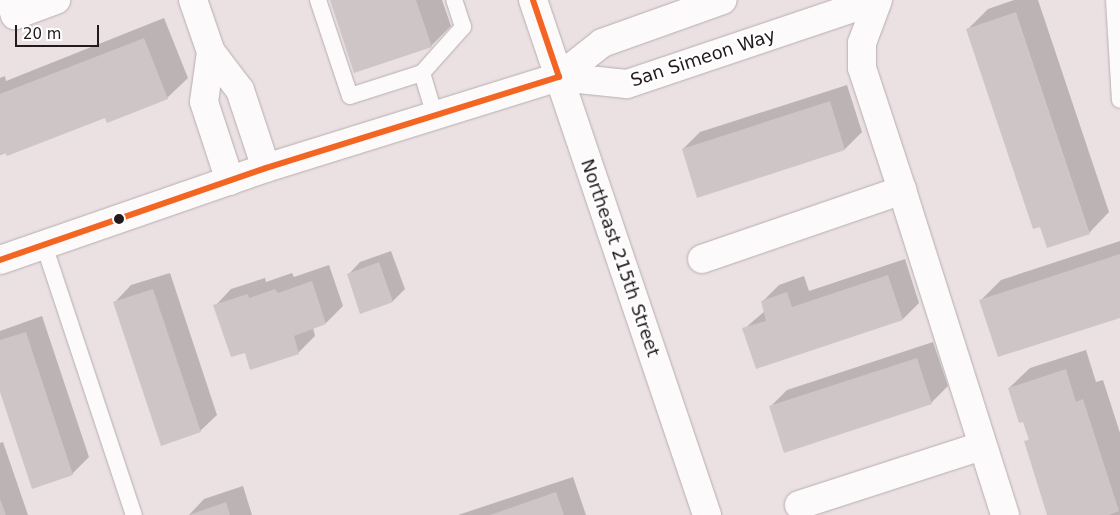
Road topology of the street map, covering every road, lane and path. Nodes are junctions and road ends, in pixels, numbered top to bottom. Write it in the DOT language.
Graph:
graph roads {
  1 [pos="10,0"];
  2 [pos="56,0"];
  3 [pos="193,0"];
  4 [pos="318,0"];
  5 [pos="454,0"];
  6 [pos="533,0"];
  7 [pos="723,0"];
  8 [pos="877,0"];
  9 [pos="1114,0"];
  10 [pos="211,52"];
  11 [pos="422,73"];
  12 [pos="559,77"];
  13 [pos="1120,100"];
  14 [pos="435,116"];
  15 [pos="266,168"];
  16 [pos="230,181"];
  17 [pos="902,190"];
  18 [pos="44,245"];
  19 [pos="702,258"];
  20 [pos="0,260"];
  21 [pos="982,446"];
  22 [pos="799,505"];
  23 [pos="134,515"];
  24 [pos="707,515"];
  25 [pos="1005,515"];
  1 -- 2 [label="street"];
  3 -- 10 [label="street"];
  4 -- 11 [label="lane"];
  5 -- 11 [label="lane"];
  6 -- 12 [label="street, Northeast 215th Street"];
  7 -- 12 [label="street"];
  8 -- 12 [label="street, San Simeon Way"];
  8 -- 17 [label="street"];
  9 -- 13 [label="lane"];
  10 -- 15 [label="street"];
  10 -- 16 [label="street"];
  11 -- 14 [label="lane"];
  12 -- 14 [label="street"];
  12 -- 24 [label="street, Northeast 215th Street"];
  14 -- 15 [label="street"];
  15 -- 16 [label="street"];
  16 -- 18 [label="street"];
  17 -- 19 [label="street"];
  17 -- 21 [label="street"];
  18 -- 20 [label="street"];
  18 -- 23 [label="lane"];
  21 -- 22 [label="street"];
  21 -- 25 [label="street"];
}
